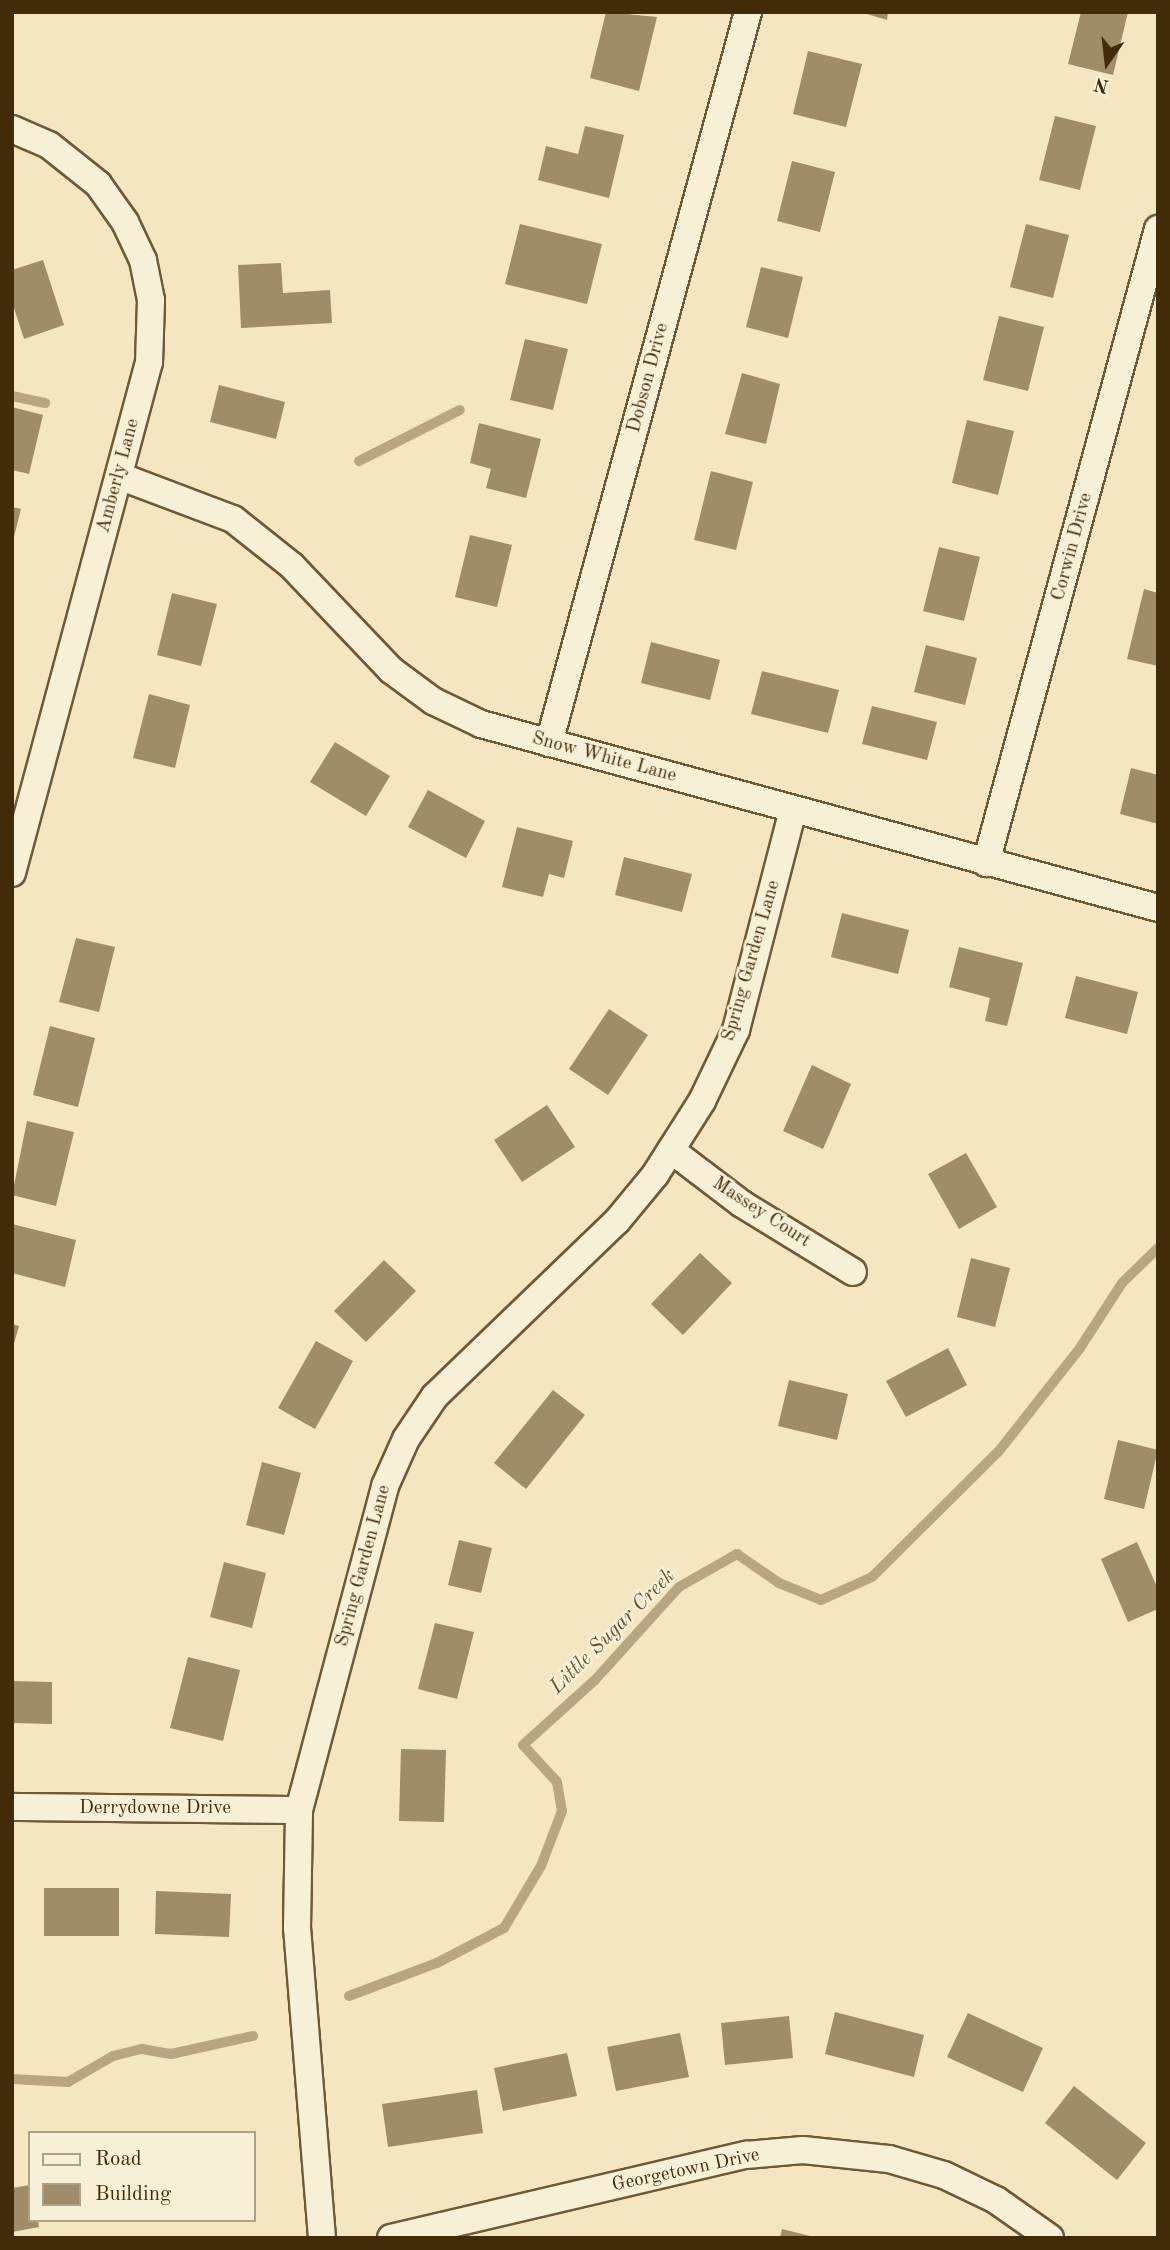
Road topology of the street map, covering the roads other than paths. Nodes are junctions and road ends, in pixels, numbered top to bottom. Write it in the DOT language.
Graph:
graph roads {
  1 [pos="748,12"];
  2 [pos="12,130"];
  3 [pos="1158,229"];
  4 [pos="119,476"];
  5 [pos="549,743"];
  6 [pos="793,810"];
  7 [pos="986,863"];
  8 [pos="12,873"];
  9 [pos="1158,908"];
  10 [pos="671,1150"];
  11 [pos="853,1272"];
  12 [pos="12,1807"];
  13 [pos="299,1810"];
  14 [pos="322,2238"];
  15 [pos="391,2238"];
  16 [pos="1050,2238"];
  1 -- 5 [label="street, Dobson Drive"];
  2 -- 4 [label="street, Amberly Lane"];
  3 -- 7 [label="street, Corwin Drive"];
  4 -- 5 [label="street, Snow White Lane"];
  4 -- 8 [label="street, Amberly Lane"];
  5 -- 6 [label="street, Snow White Lane"];
  6 -- 7 [label="street, Snow White Lane"];
  6 -- 10 [label="street, Spring Garden Lane"];
  7 -- 9 [label="street, Snow White Lane"];
  10 -- 11 [label="street, Massey Court"];
  10 -- 13 [label="street, Spring Garden Lane"];
  12 -- 13 [label="street, Derrydowne Drive"];
  13 -- 14 [label="street, Spring Garden Lane"];
  15 -- 16 [label="street, Georgetown Drive"];
}
